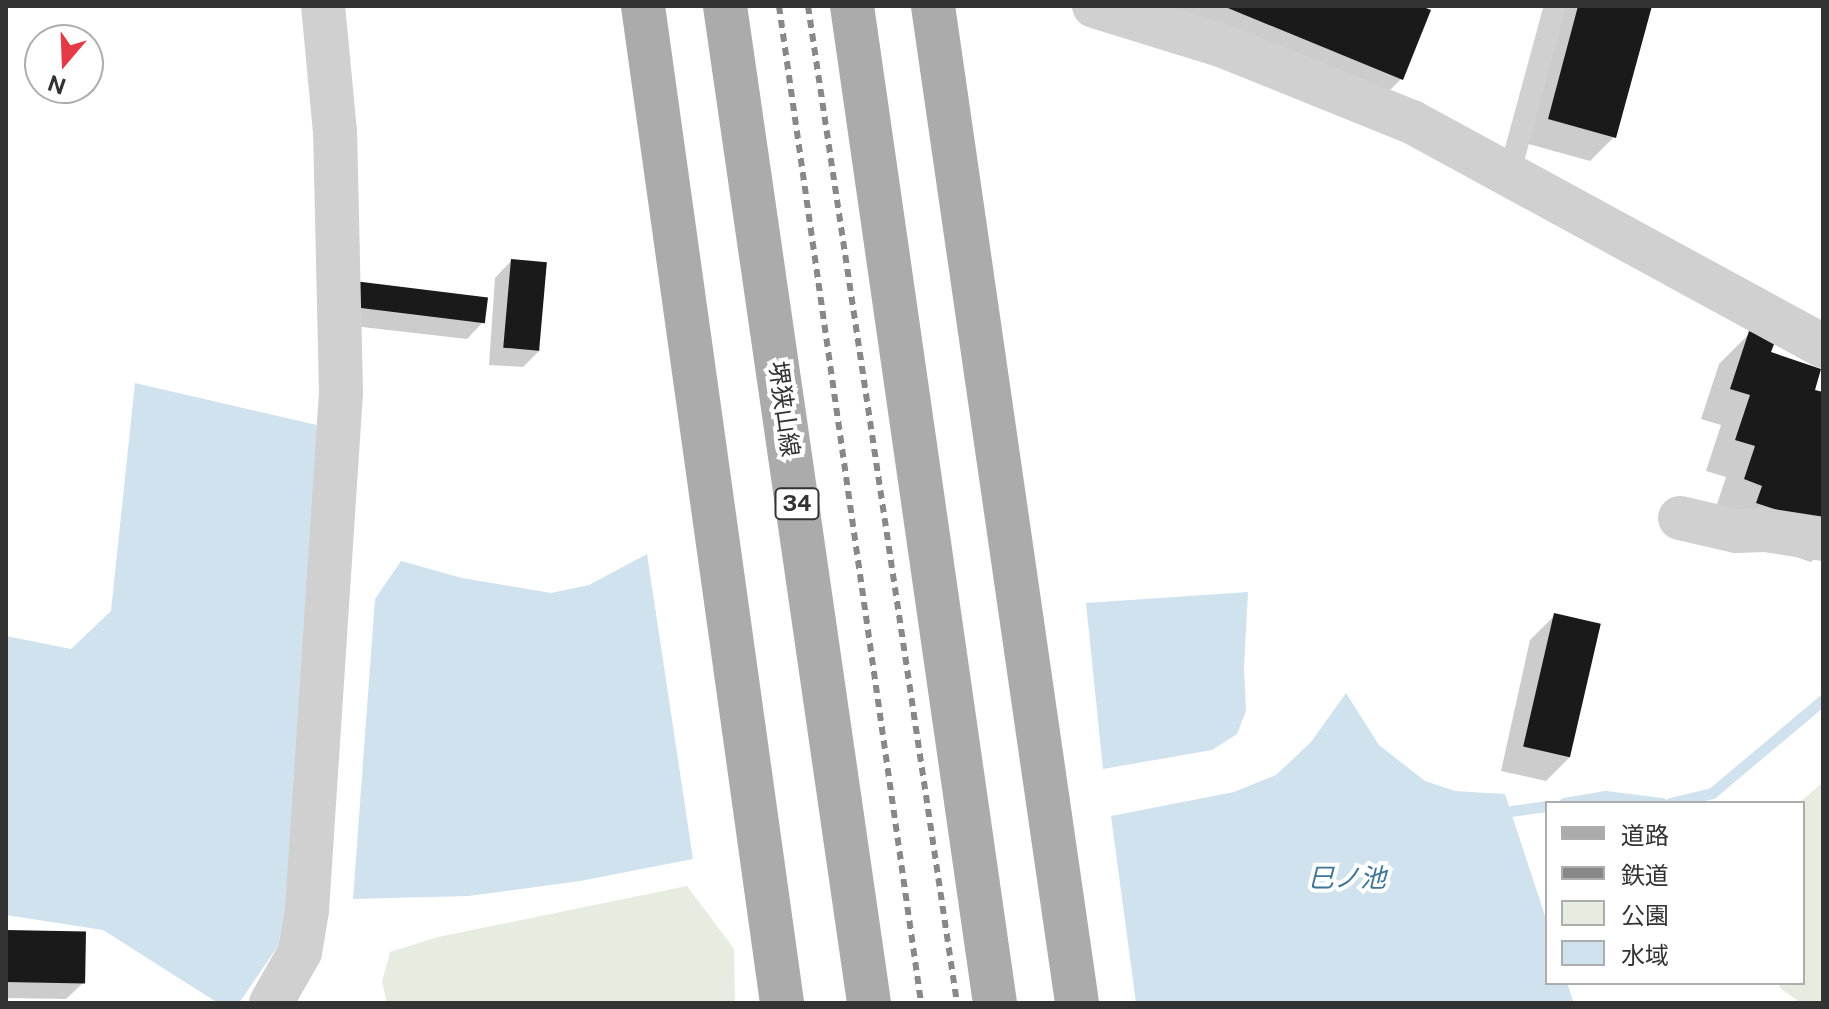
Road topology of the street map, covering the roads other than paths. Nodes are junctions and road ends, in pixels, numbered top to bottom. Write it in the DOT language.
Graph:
graph roads {
  1 [pos="323,6"];
  2 [pos="643,6"];
  3 [pos="725,6"];
  4 [pos="852,6"];
  5 [pos="933,6"];
  6 [pos="1094,6"];
  7 [pos="1555,6"];
  8 [pos="1509,175"];
  9 [pos="1823,346"];
  10 [pos="1680,518"];
  11 [pos="1823,539"];
  12 [pos="283,995"];
  13 [pos="782,1003"];
  14 [pos="869,1003"];
  15 [pos="995,1003"];
  16 [pos="1077,1003"];
  1 -- 12 [label="street"];
  2 -- 13 [label="main road"];
  3 -- 14 [label="main road, 堺狭山線 / 34"];
  4 -- 15 [label="main road"];
  5 -- 16 [label="main road"];
  6 -- 8 [label="street"];
  7 -- 8 [label="lane"];
  8 -- 9 [label="street"];
  10 -- 11 [label="street"];
}
